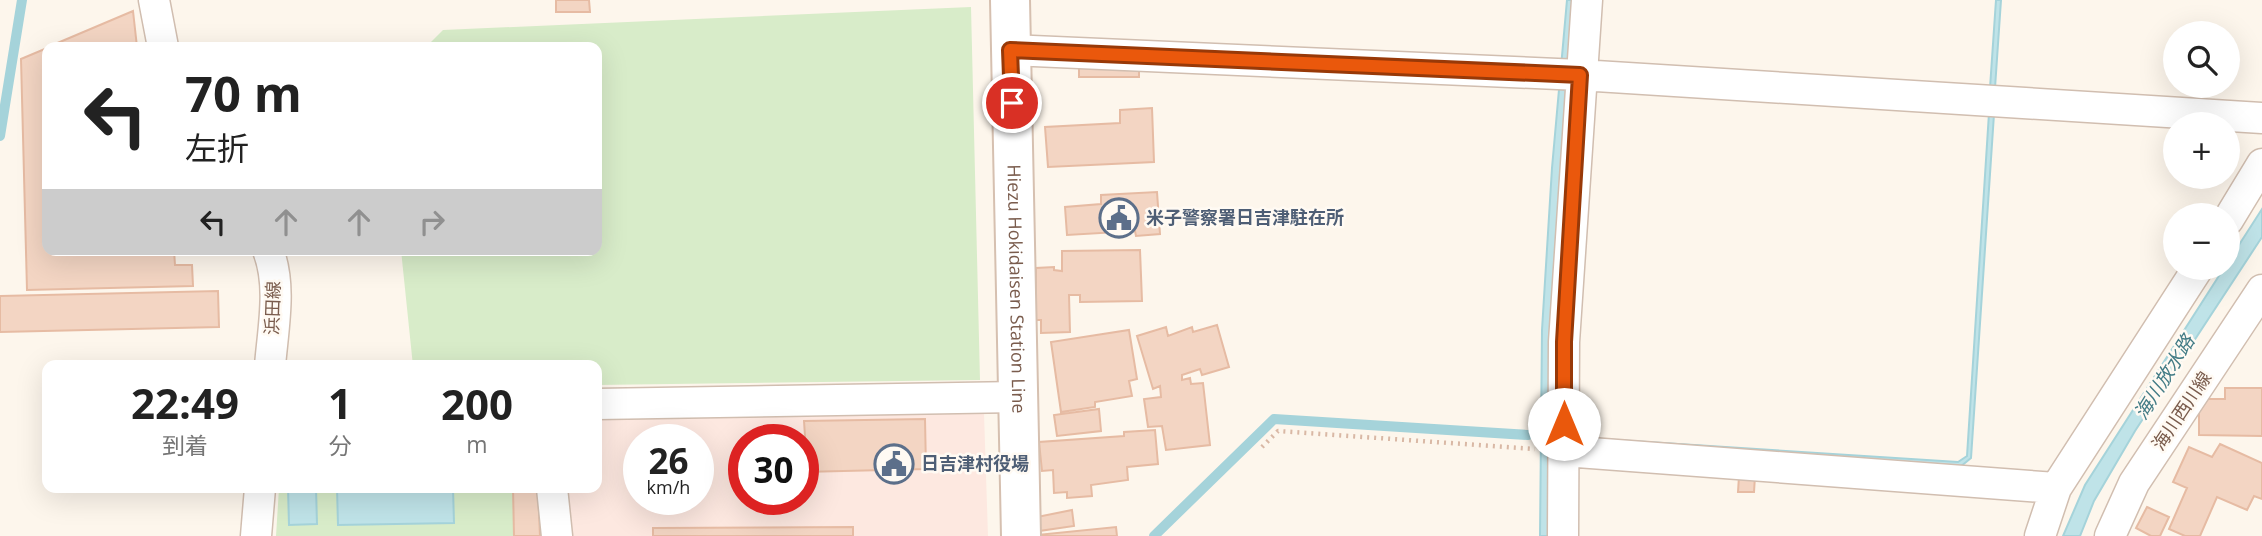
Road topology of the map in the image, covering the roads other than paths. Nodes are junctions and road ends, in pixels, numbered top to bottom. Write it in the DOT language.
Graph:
graph roads {
  1 [pos="155,0"];
  2 [pos="1010,0"];
  3 [pos="1587,0"];
  4 [pos="162,42"];
  5 [pos="1010,50"];
  6 [pos="1580,75"];
  7 [pos="2262,118"];
  8 [pos="2262,164"];
  9 [pos="2238,203"];
  10 [pos="270,256"];
  11 [pos="2190,280"];
  12 [pos="2262,290"];
  13 [pos="270,360"];
  14 [pos="1018,397"];
  15 [pos="602,404"];
  16 [pos="1564,451"];
  17 [pos="2056,488"];
  18 [pos="260,493"];
  19 [pos="553,493"];
  20 [pos="256,536"];
  21 [pos="558,536"];
  22 [pos="1021,536"];
  23 [pos="1563,536"];
  24 [pos="2040,536"];
  25 [pos="2110,536"];
  1 -- 4 [label="street"];
  2 -- 5 [label="main road, Hiezu Hokidaisen Station Line"];
  3 -- 6 [label="street"];
  5 -- 6 [label="street"];
  5 -- 14 [label="main road, Hiezu Hokidaisen Station Line"];
  6 -- 7 [label="street"];
  6 -- 16 [label="street"];
  8 -- 9 [label="street"];
  10 -- 13 [label="street, 浜田線"];
  11 -- 17 [label="street"];
  12 -- 25 [label="street, 海川西川線"];
  14 -- 15 [label="street"];
  14 -- 22 [label="main road, Hiezu Hokidaisen Station Line"];
  16 -- 17 [label="street"];
  16 -- 23 [label="street"];
  17 -- 24 [label="street"];
  18 -- 20 [label="street"];
  19 -- 21 [label="street"];
}
